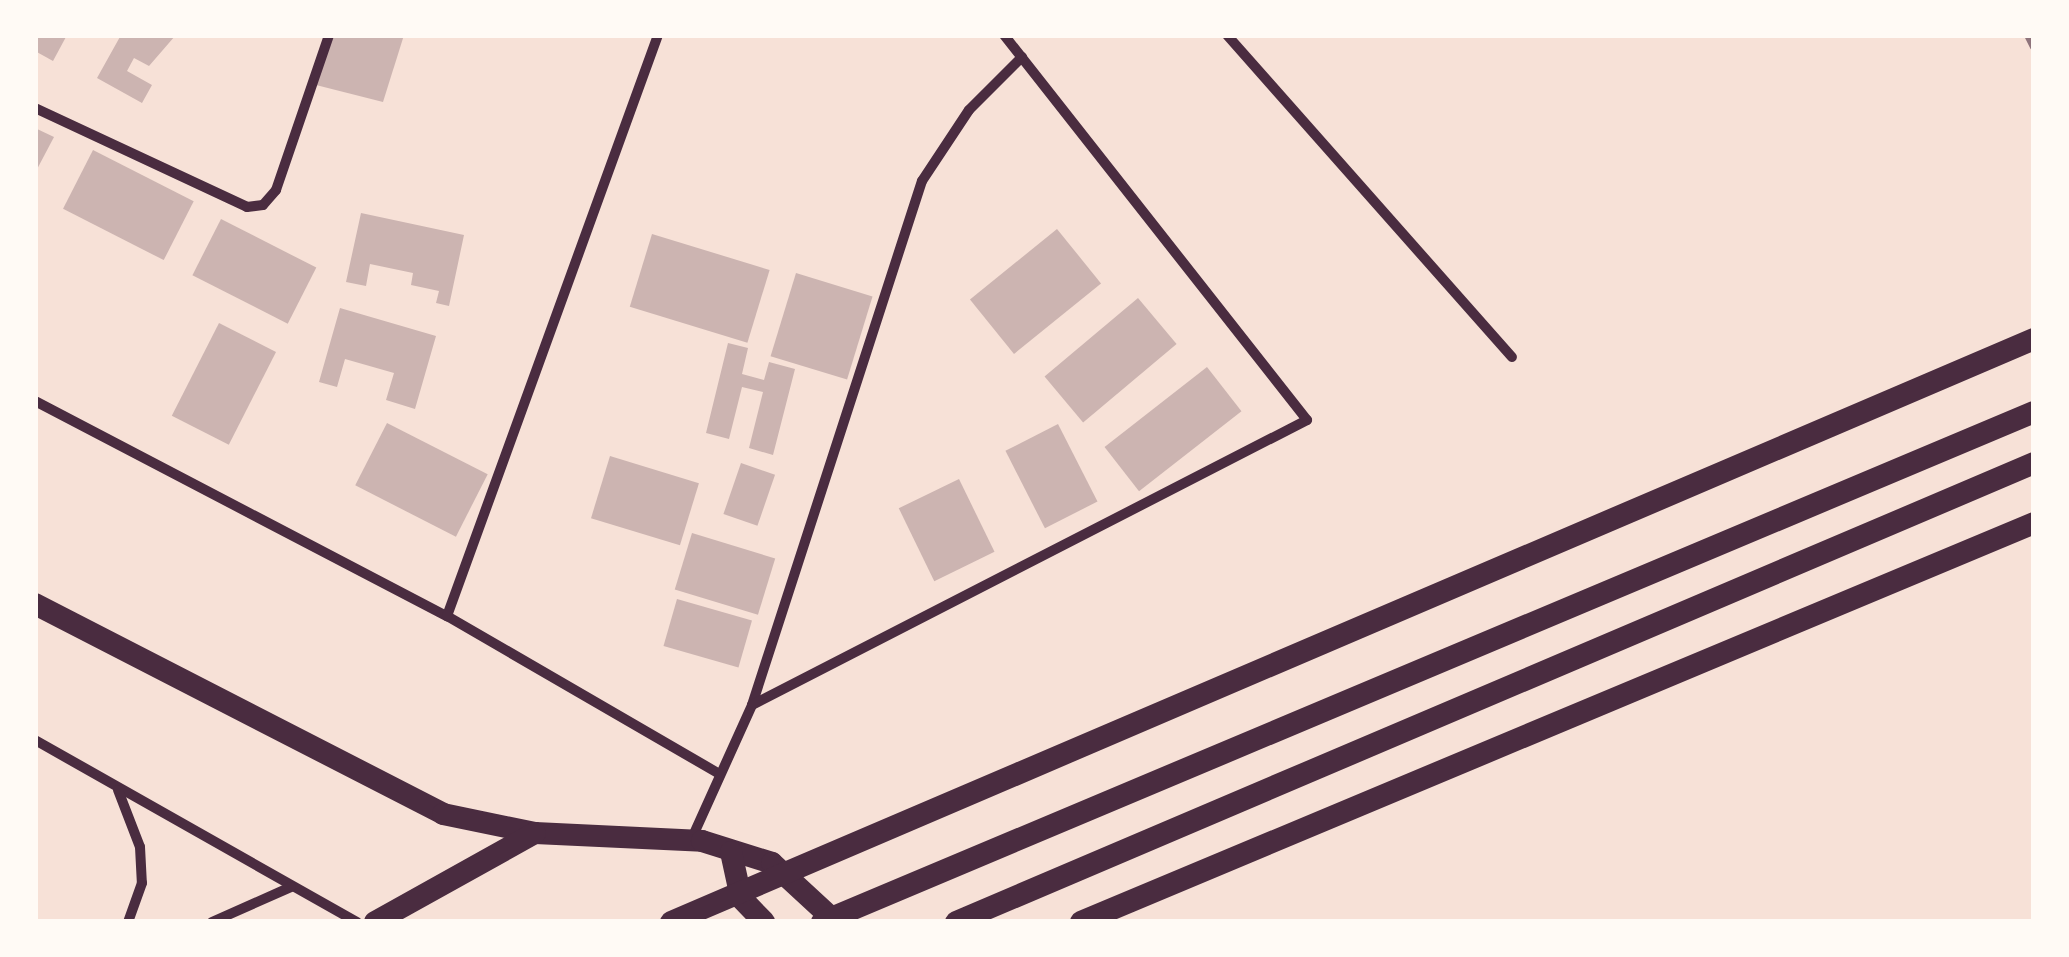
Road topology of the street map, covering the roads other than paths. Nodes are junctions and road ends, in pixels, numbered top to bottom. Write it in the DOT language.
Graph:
graph roads {
  1 [pos="329,35"];
  2 [pos="658,35"];
  3 [pos="1004,35"];
  4 [pos="1227,35"];
  5 [pos="1022,57"];
  6 [pos="35,108"];
  7 [pos="2034,339"];
  8 [pos="1512,357"];
  9 [pos="35,401"];
  10 [pos="2034,412"];
  11 [pos="2034,462"];
  12 [pos="2034,523"];
  13 [pos="35,604"];
  14 [pos="447,616"];
  15 [pos="752,706"];
  16 [pos="35,740"];
  17 [pos="720,774"];
  18 [pos="117,788"];
  19 [pos="535,833"];
  20 [pos="692,839"];
  21 [pos="731,852"];
  22 [pos="291,887"];
  23 [pos="673,921"];
  24 [pos="128,922"];
  25 [pos="212,922"];
  26 [pos="357,922"];
  27 [pos="376,922"];
  28 [pos="764,922"];
  29 [pos="822,922"];
  30 [pos="836,922"];
  31 [pos="956,922"];
  32 [pos="1081,922"];
  1 -- 6 [label="street"];
  2 -- 14 [label="street"];
  3 -- 5 [label="street"];
  4 -- 8 [label="street"];
  5 -- 15 [label="street"];
  5 -- 15 [label="street"];
  7 -- 23 [label="main road"];
  9 -- 14 [label="street"];
  10 -- 29 [label="main road"];
  11 -- 31 [label="main road"];
  12 -- 32 [label="main road"];
  13 -- 19 [label="main road"];
  14 -- 17 [label="street"];
  15 -- 17 [label="street"];
  16 -- 18 [label="street"];
  17 -- 20 [label="street"];
  18 -- 22 [label="street"];
  18 -- 24 [label="street"];
  19 -- 20 [label="main road"];
  19 -- 27 [label="main road"];
  20 -- 21 [label="main road"];
  21 -- 28 [label="main road"];
  21 -- 30 [label="main road"];
  22 -- 25 [label="street"];
  22 -- 26 [label="street"];
}
